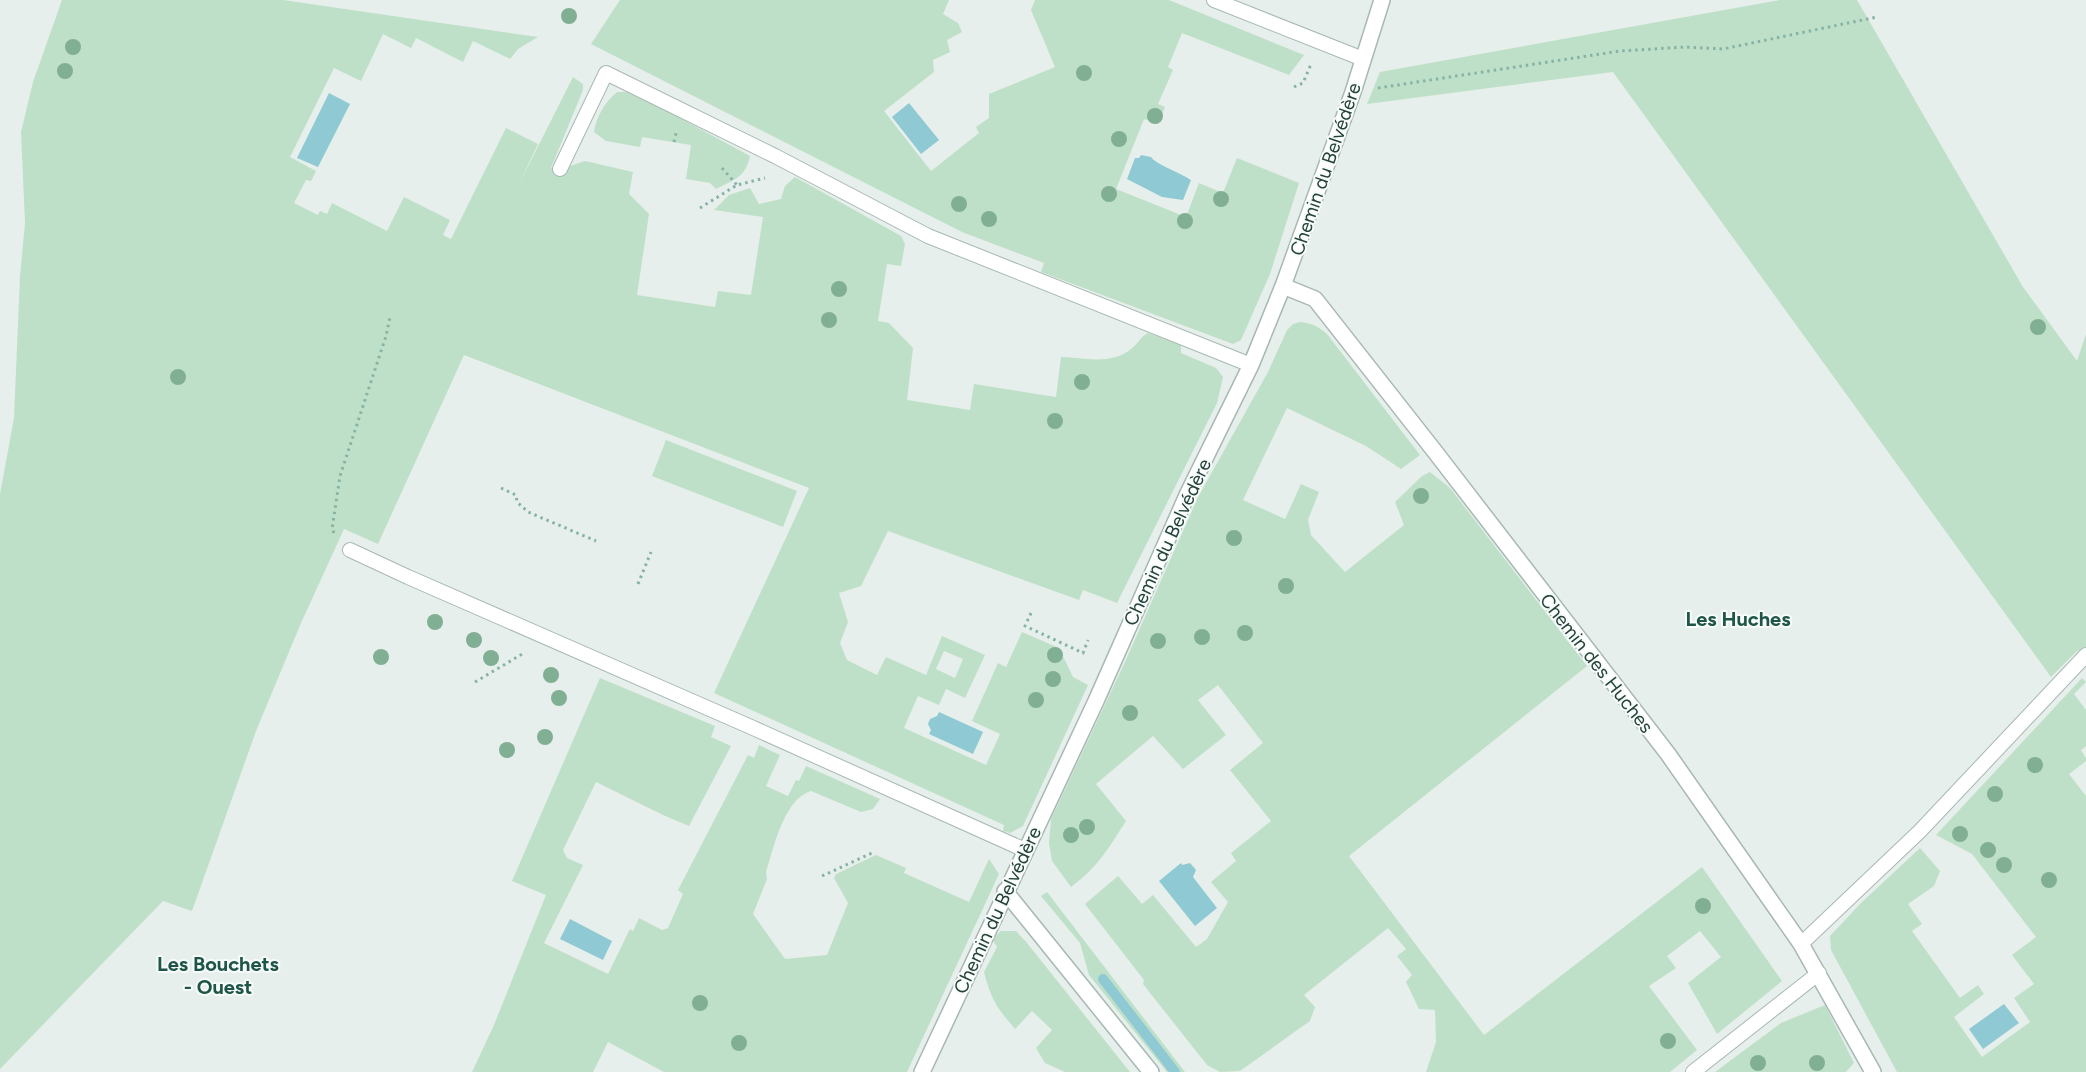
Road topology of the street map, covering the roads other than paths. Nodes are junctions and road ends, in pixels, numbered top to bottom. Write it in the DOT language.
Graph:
graph roads {
  1 [pos="1214,0"];
  2 [pos="1382,0"];
  3 [pos="1363,59"];
  4 [pos="560,169"];
  5 [pos="1283,286"];
  6 [pos="1251,365"];
  7 [pos="350,550"];
  8 [pos="2086,655"];
  9 [pos="1025,850"];
  10 [pos="1005,891"];
  11 [pos="1801,944"];
  12 [pos="1819,973"];
  13 [pos="922,1072"];
  14 [pos="1151,1072"];
  15 [pos="1693,1072"];
  16 [pos="1873,1072"];
  1 -- 3 [label="lane"];
  2 -- 3 [label="street, Chemin du Belvédère"];
  3 -- 5 [label="street, Chemin du Belvédère"];
  4 -- 6 [label="lane"];
  5 -- 6 [label="street, Chemin du Belvédère"];
  5 -- 11 [label="street, Chemin des Huches"];
  6 -- 9 [label="street, Chemin du Belvédère"];
  7 -- 9 [label="lane"];
  8 -- 11 [label="lane"];
  9 -- 10 [label="street, Chemin du Belvédère"];
  10 -- 13 [label="street, Chemin du Belvédère"];
  10 -- 14 [label="street"];
  11 -- 12 [label="street, Chemin des Huches"];
  12 -- 15 [label="lane"];
  12 -- 16 [label="street, Chemin des Huches"];
}
